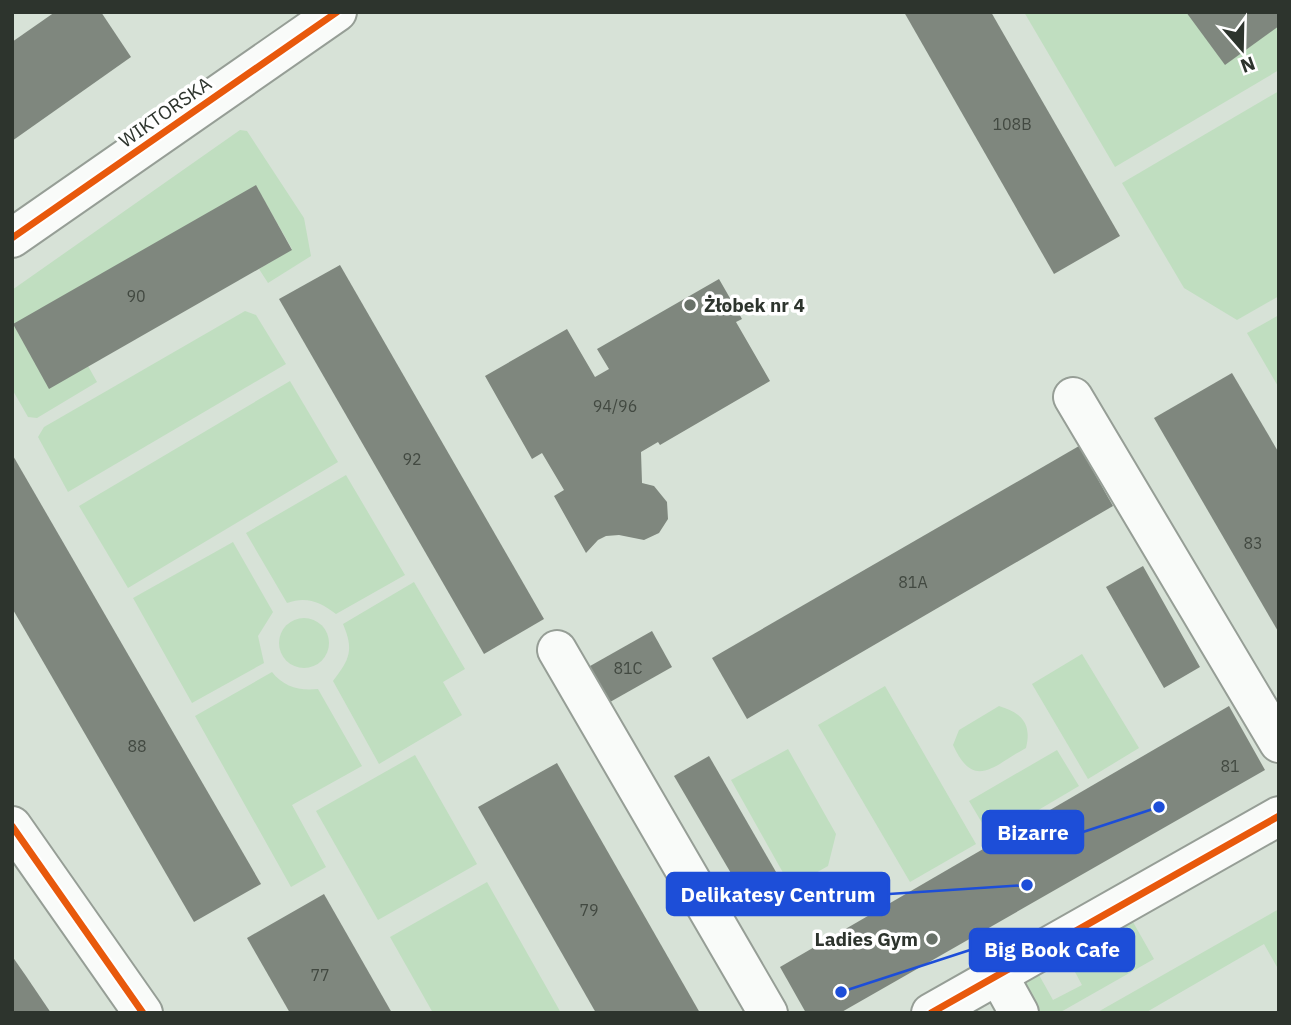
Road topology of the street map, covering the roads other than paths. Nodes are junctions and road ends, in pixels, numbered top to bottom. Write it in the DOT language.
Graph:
graph roads {
  1 [pos="337,12"];
  2 [pos="12,238"];
  3 [pos="1073,397"];
  4 [pos="557,650"];
  5 [pos="1279,743"];
  6 [pos="1279,816"];
  7 [pos="12,825"];
  8 [pos="998,975"];
  9 [pos="143,1013"];
  10 [pos="768,1013"];
  11 [pos="931,1013"];
  12 [pos="1019,1013"];
  1 -- 2 [label="street, WIKTORSKA"];
  3 -- 5 [label="street"];
  4 -- 10 [label="street"];
  6 -- 8 [label="street"];
  7 -- 9 [label="street"];
  8 -- 11 [label="street"];
  8 -- 12 [label="street"];
}
